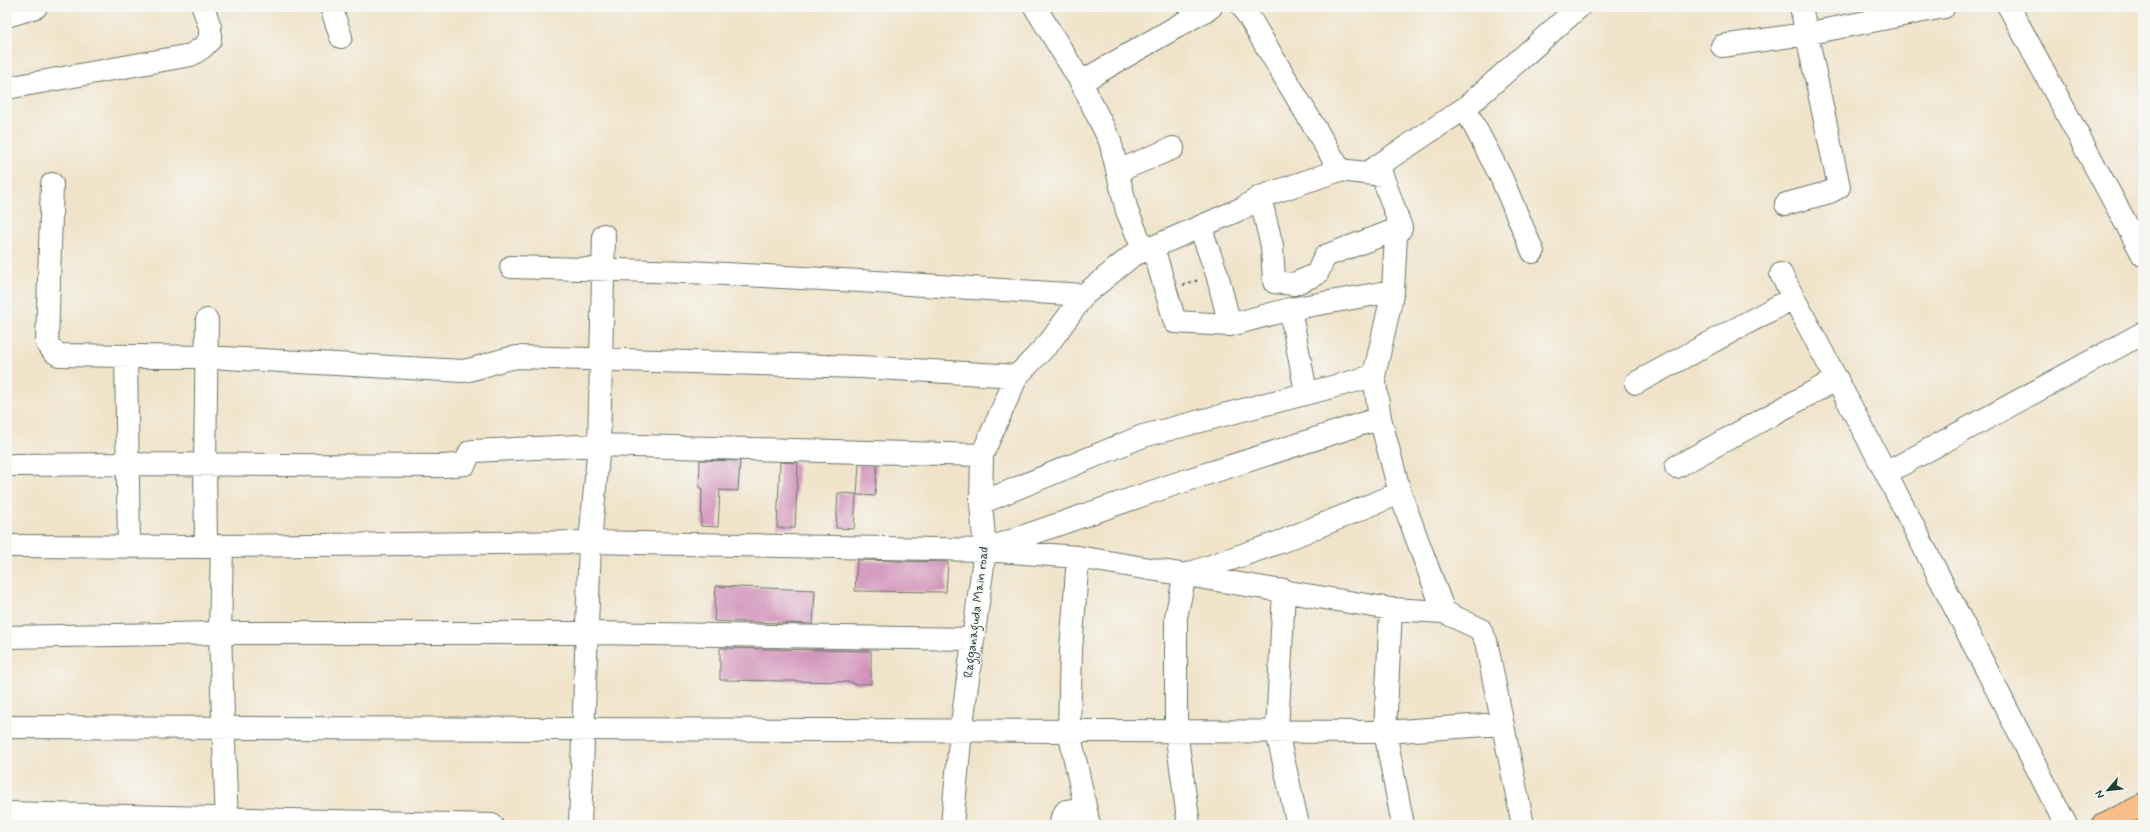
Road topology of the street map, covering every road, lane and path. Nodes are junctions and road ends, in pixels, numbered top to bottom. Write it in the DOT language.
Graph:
graph roads {
  1 [pos="36,7"];
  2 [pos="203,7"];
  3 [pos="331,7"];
  4 [pos="1035,7"];
  5 [pos="1211,7"];
  6 [pos="1243,7"];
  7 [pos="1579,7"];
  8 [pos="1801,7"];
  9 [pos="1944,7"];
  10 [pos="2009,7"];
  11 [pos="7,16"];
  12 [pos="1805,34"];
  13 [pos="341,37"];
  14 [pos="1722,46"];
  15 [pos="1081,82"];
  16 [pos="7,88"];
  17 [pos="1464,108"];
  18 [pos="1173,148"];
  19 [pos="1340,170"];
  20 [pos="1118,171"];
  21 [pos="1367,173"];
  22 [pos="52,184"];
  23 [pos="1260,198"];
  24 [pos="1786,204"];
  25 [pos="1200,227"];
  26 [pos="1401,228"];
  27 [pos="604,235"];
  28 [pos="1149,249"];
  29 [pos="1533,252"];
  30 [pos="2143,255"];
  31 [pos="511,267"];
  32 [pos="603,271"];
  33 [pos="1217,274"];
  34 [pos="1781,274"];
  35 [pos="1166,290"];
  36 [pos="1393,292"];
  37 [pos="1084,295"];
  38 [pos="1793,298"];
  39 [pos="1290,309"];
  40 [pos="207,320"];
  41 [pos="1230,325"];
  42 [pos="2143,333"];
  43 [pos="126,356"];
  44 [pos="207,357"];
  45 [pos="601,360"];
  46 [pos="1017,376"];
  47 [pos="1374,376"];
  48 [pos="1837,379"];
  49 [pos="1636,383"];
  50 [pos="1306,392"];
  51 [pos="1380,418"];
  52 [pos="599,445"];
  53 [pos="982,455"];
  54 [pos="127,464"];
  55 [pos="14,465"];
  56 [pos="205,465"];
  57 [pos="1676,467"];
  58 [pos="1886,473"];
  59 [pos="1400,493"];
  60 [pos="981,504"];
  61 [pos="590,542"];
  62 [pos="7,546"];
  63 [pos="214,546"];
  64 [pos="129,547"];
  65 [pos="985,550"];
  66 [pos="1078,557"];
  67 [pos="1185,575"];
  68 [pos="1284,590"];
  69 [pos="1391,609"];
  70 [pos="1444,612"];
  71 [pos="220,633"];
  72 [pos="587,633"];
  73 [pos="7,637"];
  74 [pos="972,639"];
  75 [pos="1501,724"];
  76 [pos="7,727"];
  77 [pos="224,728"];
  78 [pos="584,730"];
  79 [pos="961,731"];
  80 [pos="1069,731"];
  81 [pos="1176,731"];
  82 [pos="1277,732"];
  83 [pos="1385,732"];
  84 [pos="2143,805"];
  85 [pos="7,813"];
  86 [pos="1087,816"];
  87 [pos="227,821"];
  88 [pos="492,825"];
  89 [pos="580,825"];
  90 [pos="952,825"];
  91 [pos="1061,825"];
  92 [pos="1189,825"];
  93 [pos="1298,825"];
  94 [pos="1403,825"];
  95 [pos="1523,825"];
  96 [pos="2066,825"];
  97 [pos="2103,825"];
  1 -- 11 [label="street"];
  2 -- 16 [label="street"];
  3 -- 13 [label="street"];
  4 -- 15 [label="street"];
  5 -- 15 [label="street"];
  6 -- 19 [label="street"];
  7 -- 17 [label="street"];
  8 -- 12 [label="street"];
  9 -- 12 [label="street"];
  10 -- 30 [label="street"];
  12 -- 14 [label="street"];
  12 -- 24 [label="street"];
  15 -- 20 [label="street"];
  17 -- 21 [label="street"];
  17 -- 29 [label="street"];
  18 -- 20 [label="street"];
  19 -- 21 [label="street"];
  19 -- 23 [label="street, Ragganaguda Main road"];
  20 -- 28 [label="street"];
  21 -- 26 [label="street"];
  22 -- 43 [label="street"];
  23 -- 25 [label="street, Ragganaguda Main road"];
  23 -- 26 [label="street"];
  25 -- 28 [label="street, Ragganaguda Main road"];
  25 -- 33 [label="street"];
  26 -- 36 [label="street"];
  27 -- 32 [label="street"];
  28 -- 35 [label="street"];
  28 -- 37 [label="street, Ragganaguda Main road"];
  31 -- 32 [label="street"];
  32 -- 37 [label="street"];
  32 -- 45 [label="street"];
  33 -- 35 [label="path"];
  33 -- 41 [label="street"];
  34 -- 38 [label="street"];
  35 -- 41 [label="street"];
  36 -- 39 [label="street"];
  36 -- 47 [label="street"];
  37 -- 46 [label="street, Ragganaguda Main road"];
  38 -- 48 [label="street"];
  38 -- 49 [label="street"];
  39 -- 41 [label="street"];
  39 -- 50 [label="street"];
  40 -- 44 [label="street"];
  42 -- 58 [label="street"];
  43 -- 44 [label="street"];
  43 -- 54 [label="street"];
  44 -- 45 [label="street"];
  44 -- 56 [label="street"];
  45 -- 46 [label="street"];
  45 -- 52 [label="street"];
  46 -- 53 [label="street, Ragganaguda Main road"];
  47 -- 50 [label="street"];
  47 -- 51 [label="street"];
  48 -- 57 [label="street"];
  48 -- 58 [label="street"];
  50 -- 60 [label="street"];
  51 -- 59 [label="street"];
  51 -- 65 [label="street"];
  52 -- 53 [label="street"];
  52 -- 56 [label="street"];
  52 -- 61 [label="street"];
  53 -- 60 [label="street, Ragganaguda Main road"];
  54 -- 55 [label="street"];
  54 -- 56 [label="street"];
  54 -- 64 [label="street"];
  56 -- 63 [label="street"];
  58 -- 96 [label="street"];
  59 -- 67 [label="street"];
  59 -- 70 [label="street"];
  60 -- 65 [label="street, Ragganaguda Main road"];
  61 -- 63 [label="street"];
  61 -- 65 [label="street"];
  61 -- 72 [label="street"];
  62 -- 64 [label="street"];
  63 -- 64 [label="street"];
  63 -- 71 [label="street"];
  65 -- 66 [label="street"];
  65 -- 74 [label="street, Ragganaguda Main road"];
  66 -- 67 [label="street"];
  66 -- 80 [label="street"];
  67 -- 68 [label="street"];
  67 -- 81 [label="street"];
  68 -- 69 [label="street"];
  68 -- 82 [label="street"];
  69 -- 70 [label="street"];
  69 -- 83 [label="street"];
  70 -- 75 [label="street"];
  71 -- 72 [label="street"];
  71 -- 73 [label="street"];
  71 -- 77 [label="street"];
  72 -- 74 [label="street"];
  72 -- 78 [label="street"];
  74 -- 79 [label="street, Ragganaguda Main road"];
  75 -- 83 [label="street"];
  75 -- 95 [label="street"];
  76 -- 77 [label="street"];
  77 -- 78 [label="street"];
  77 -- 87 [label="street"];
  78 -- 79 [label="street"];
  78 -- 89 [label="street"];
  79 -- 80 [label="street"];
  79 -- 90 [label="street, Ragganaguda Main road"];
  80 -- 81 [label="street"];
  80 -- 86 [label="street"];
  81 -- 82 [label="street"];
  81 -- 92 [label="street"];
  82 -- 83 [label="street"];
  82 -- 93 [label="street"];
  83 -- 94 [label="street"];
  84 -- 97 [label="main road"];
  85 -- 87 [label="street"];
  86 -- 91 [label="street"];
  87 -- 88 [label="street"];
}
